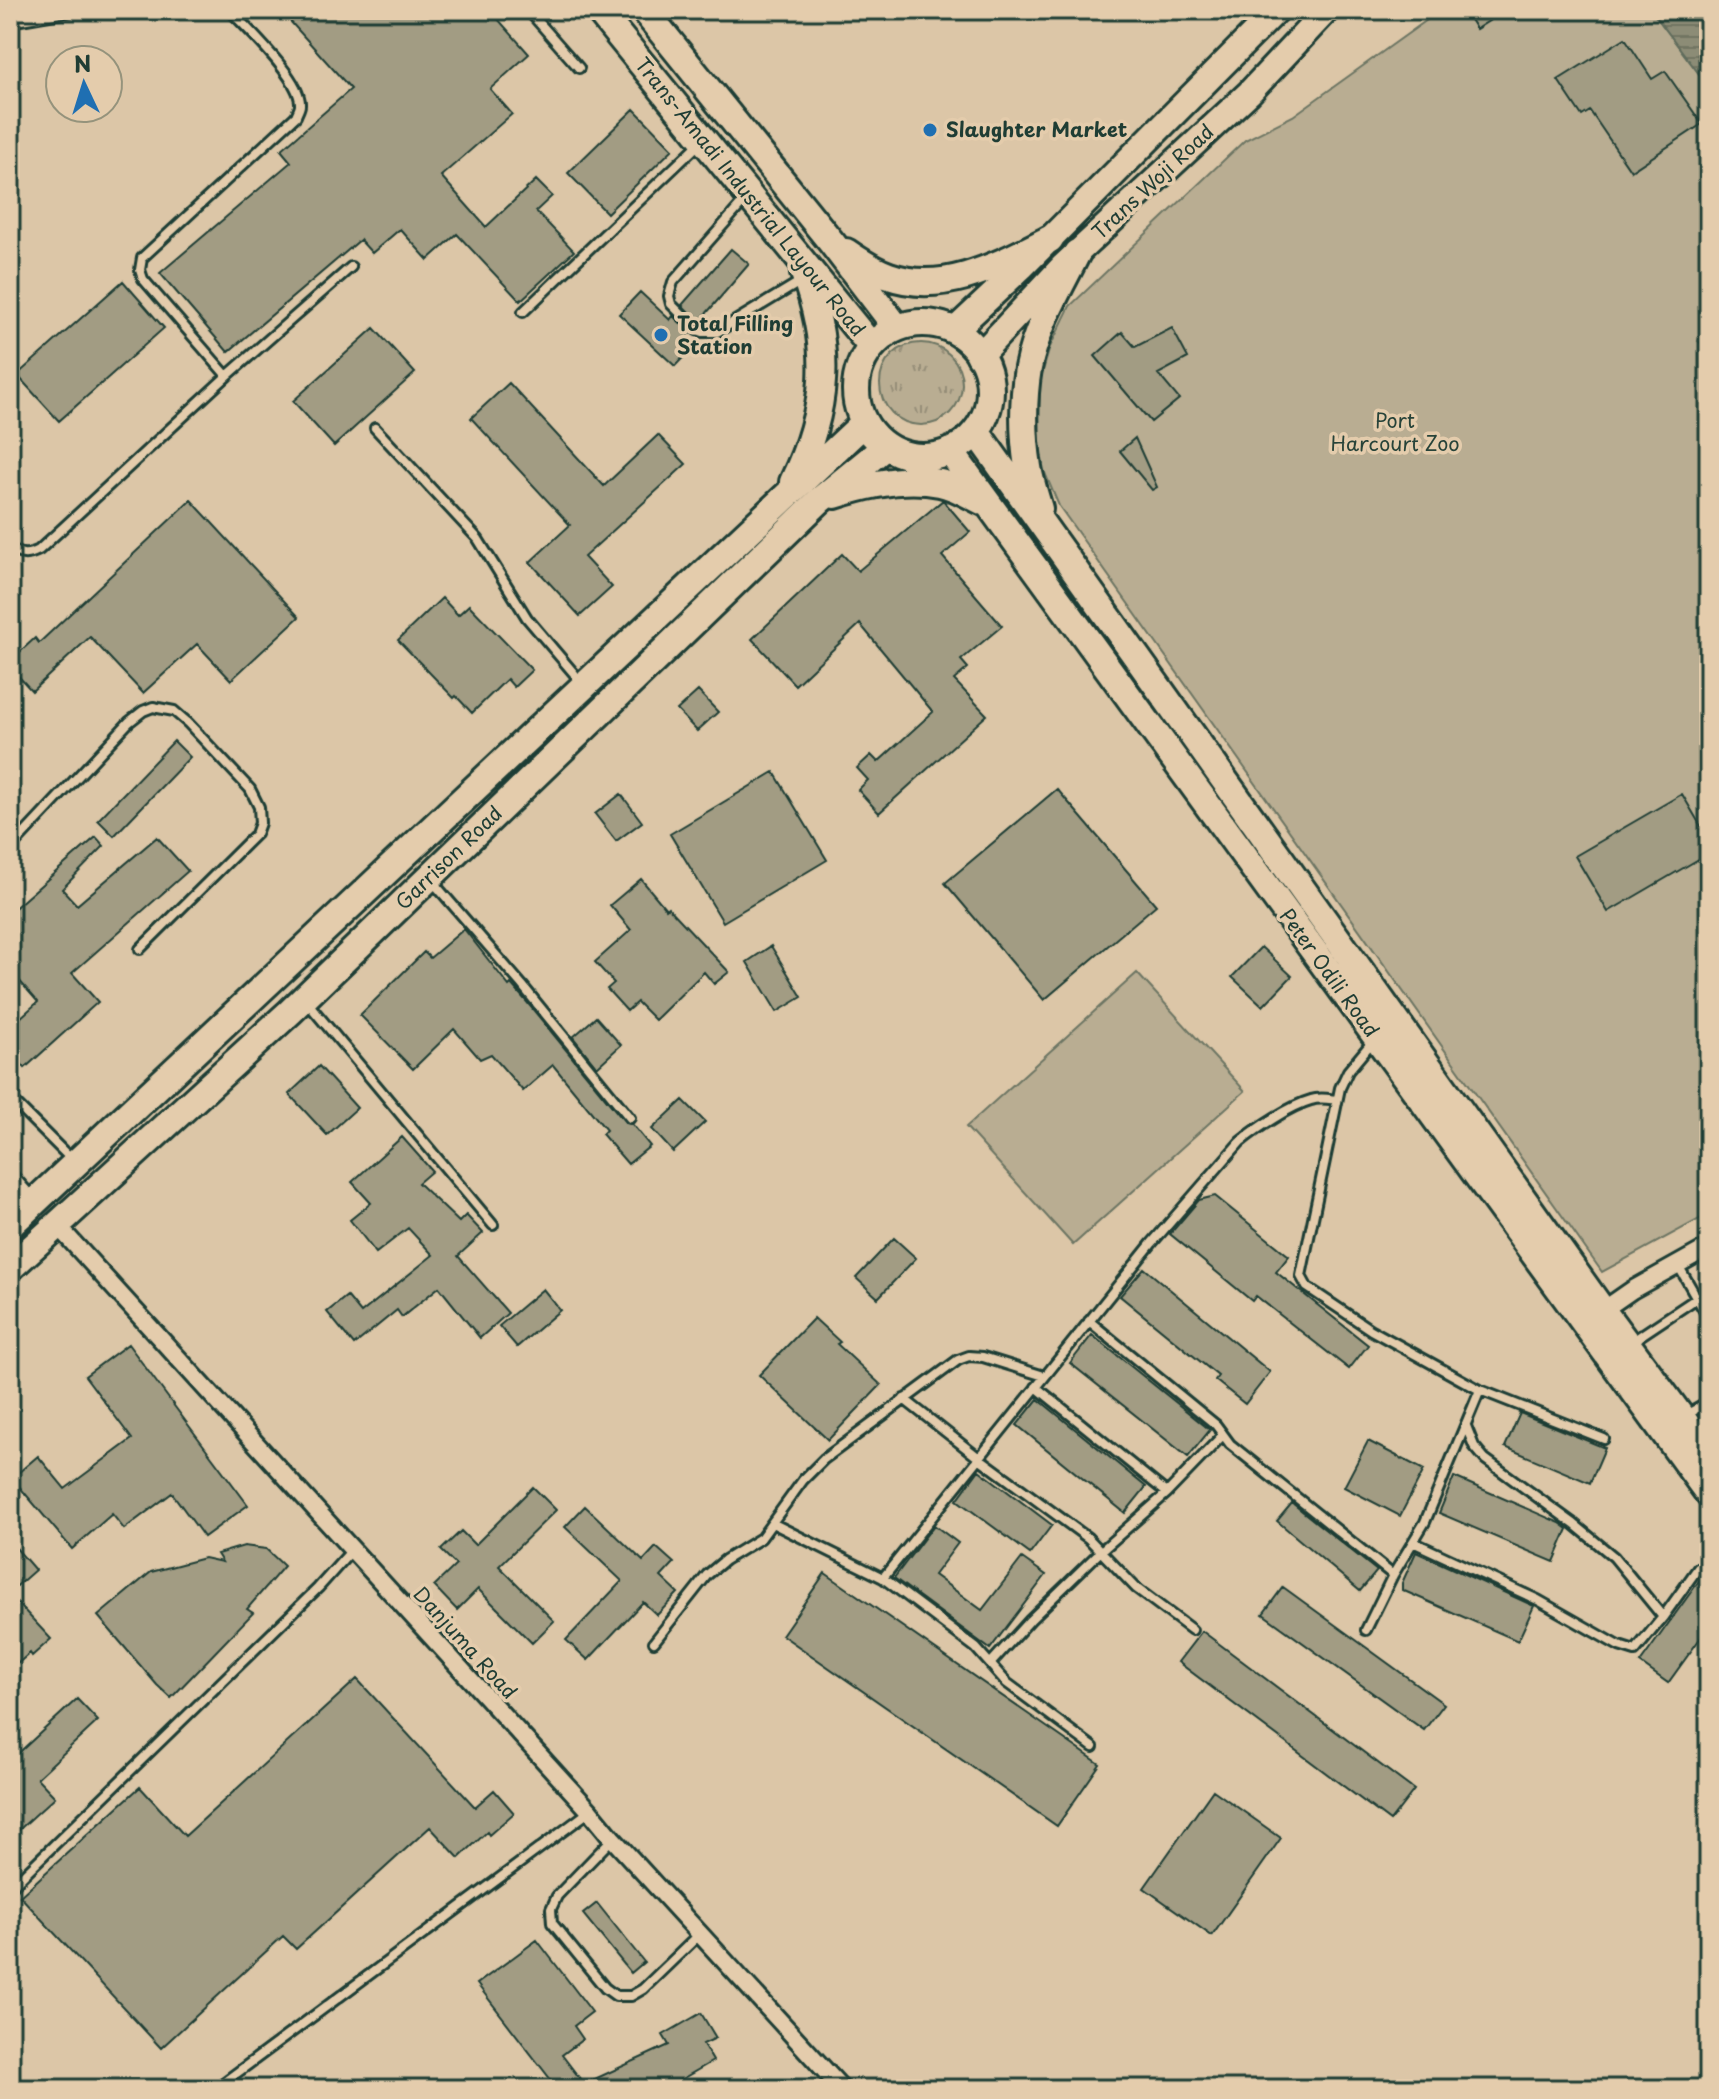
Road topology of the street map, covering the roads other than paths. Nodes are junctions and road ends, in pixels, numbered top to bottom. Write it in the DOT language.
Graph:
graph roads {
  1 [pos="78,10"];
  2 [pos="230,10"];
  3 [pos="528,10"];
  4 [pos="598,10"];
  5 [pos="644,10"];
  6 [pos="1277,10"];
  7 [pos="1327,10"];
  8 [pos="10,25"];
  9 [pos="579,68"];
  10 [pos="704,139"];
  11 [pos="749,196"];
  12 [pos="1050,239"];
  13 [pos="832,243"];
  14 [pos="1077,253"];
  15 [pos="351,267"];
  16 [pos="805,269"];
  17 [pos="523,312"];
  18 [pos="897,328"];
  19 [pos="956,329"];
  20 [pos="871,346"];
  21 [pos="979,356"];
  22 [pos="227,376"];
  23 [pos="863,424"];
  24 [pos="375,428"];
  25 [pos="977,433"];
  26 [pos="886,446"];
  27 [pos="950,451"];
  28 [pos="786,496"];
  29 [pos="820,500"];
  30 [pos="992,507"];
  31 [pos="1044,528"];
  32 [pos="10,547"];
  33 [pos="584,684"];
  34 [pos="10,849"];
  35 [pos="429,877"];
  36 [pos="140,949"];
  37 [pos="304,998"];
  38 [pos="1376,1037"];
  39 [pos="10,1098"];
  40 [pos="1337,1100"];
  41 [pos="630,1118"];
  42 [pos="76,1164"];
  43 [pos="10,1178"];
  44 [pos="33,1204"];
  45 [pos="10,1225"];
  46 [pos="57,1225"];
  47 [pos="493,1225"];
  48 [pos="1709,1247"];
  49 [pos="1678,1265"];
  50 [pos="10,1268"];
  51 [pos="1697,1298"];
  52 [pos="1594,1316"];
  53 [pos="1709,1319"];
  54 [pos="1089,1321"];
  55 [pos="1628,1344"];
  56 [pos="1044,1376"];
  57 [pos="1036,1387"];
  58 [pos="1480,1390"];
  59 [pos="904,1399"];
  60 [pos="1709,1402"];
  61 [pos="1682,1417"];
  62 [pos="1466,1426"];
  63 [pos="1222,1436"];
  64 [pos="1604,1439"];
  65 [pos="1709,1455"];
  66 [pos="979,1458"];
  67 [pos="1167,1493"];
  68 [pos="1709,1494"];
  69 [pos="772,1523"];
  70 [pos="1413,1542"];
  71 [pos="353,1549"];
  72 [pos="1101,1551"];
  73 [pos="1698,1568"];
  74 [pos="1393,1575"];
  75 [pos="883,1578"];
  76 [pos="1663,1617"];
  77 [pos="1192,1630"];
  78 [pos="1366,1630"];
  79 [pos="654,1642"];
  80 [pos="990,1664"];
  81 [pos="1093,1747"];
  82 [pos="590,1811"];
  83 [pos="613,1839"];
  84 [pos="10,1888"];
  85 [pos="700,1934"];
  86 [pos="215,2089"];
  87 [pos="842,2089"];
  1 -- 8 [label="lane"];
  2 -- 22 [label="lane"];
  3 -- 9 [label="lane"];
  4 -- 10 [label="main road, Trans-Amadi Industrial Layour Road"];
  5 -- 13 [label="main road, Trans-Amadi Industrial Layour Road"];
  6 -- 12 [label="main road, Trans Woji Road"];
  7 -- 14 [label="main road, Trans Woji Road"];
  10 -- 11 [label="main road, Trans-Amadi Industrial Layour Road"];
  10 -- 17 [label="lane"];
  11 -- 16 [label="main road, Trans-Amadi Industrial Layour Road"];
  11 -- 16 [label="lane"];
  12 -- 13 [label="main road"];
  12 -- 19 [label="main road, Trans Woji Road"];
  13 -- 18 [label="main road, Trans-Amadi Industrial Layour Road"];
  14 -- 21 [label="main road, Trans Woji Road"];
  14 -- 31 [label="main road"];
  15 -- 22 [label="lane"];
  16 -- 20 [label="main road, Trans-Amadi Industrial Layour Road"];
  16 -- 28 [label="main road"];
  18 -- 19 [label="main road"];
  18 -- 20 [label="main road"];
  19 -- 21 [label="main road"];
  20 -- 23 [label="main road"];
  21 -- 25 [label="main road"];
  22 -- 32 [label="lane"];
  23 -- 26 [label="main road"];
  23 -- 28 [label="main road, Garrison Road"];
  24 -- 33 [label="lane"];
  25 -- 27 [label="main road"];
  25 -- 31 [label="main road, Peter Odili Road"];
  26 -- 27 [label="main road"];
  26 -- 29 [label="main road, Garrison Road"];
  27 -- 30 [label="main road, Peter Odili Road"];
  28 -- 33 [label="main road, Garrison Road"];
  29 -- 30 [label="main road"];
  29 -- 35 [label="main road, Garrison Road"];
  30 -- 38 [label="main road, Peter Odili Road"];
  31 -- 52 [label="main road, Peter Odili Road"];
  33 -- 42 [label="main road, Garrison Road"];
  34 -- 36 [label="lane"];
  35 -- 37 [label="main road, Garrison Road"];
  35 -- 41 [label="lane"];
  37 -- 46 [label="main road, Garrison Road"];
  37 -- 47 [label="lane"];
  38 -- 40 [label="lane"];
  38 -- 52 [label="main road, Peter Odili Road"];
  39 -- 42 [label="lane"];
  40 -- 54 [label="lane"];
  40 -- 58 [label="lane"];
  42 -- 44 [label="main road, Garrison Road"];
  43 -- 44 [label="street"];
  44 -- 45 [label="main road, Garrison Road"];
  46 -- 50 [label="main road, Garrison Road"];
  46 -- 71 [label="street, Danjuma Road"];
  48 -- 49 [label="street"];
  49 -- 51 [label="lane"];
  49 -- 52 [label="street"];
  51 -- 53 [label="lane"];
  51 -- 55 [label="lane"];
  52 -- 55 [label="main road, Peter Odili Road"];
  52 -- 68 [label="main road, Peter Odili Road"];
  54 -- 56 [label="lane"];
  54 -- 63 [label="lane"];
  55 -- 61 [label="main road, Peter Odili Road"];
  56 -- 57 [label="lane"];
  56 -- 59 [label="lane"];
  57 -- 66 [label="lane"];
  57 -- 67 [label="lane"];
  58 -- 62 [label="lane"];
  58 -- 64 [label="lane"];
  59 -- 66 [label="lane"];
  59 -- 69 [label="lane"];
  60 -- 61 [label="lane"];
  61 -- 65 [label="main road, Peter Odili Road"];
  62 -- 70 [label="lane"];
  62 -- 76 [label="lane"];
  63 -- 67 [label="lane"];
  63 -- 74 [label="lane"];
  66 -- 72 [label="lane"];
  66 -- 75 [label="lane"];
  67 -- 72 [label="lane"];
  69 -- 75 [label="lane"];
  69 -- 79 [label="lane"];
  70 -- 74 [label="lane"];
  70 -- 76 [label="lane"];
  71 -- 82 [label="street, Danjuma Road"];
  71 -- 84 [label="lane"];
  72 -- 77 [label="lane"];
  72 -- 80 [label="lane"];
  73 -- 76 [label="lane"];
  74 -- 78 [label="lane"];
  75 -- 80 [label="lane"];
  80 -- 81 [label="lane"];
  82 -- 83 [label="street, Danjuma Road"];
  82 -- 86 [label="lane"];
  83 -- 85 [label="street, Danjuma Road"];
  83 -- 85 [label="lane"];
  85 -- 87 [label="street, Danjuma Road"];
}
